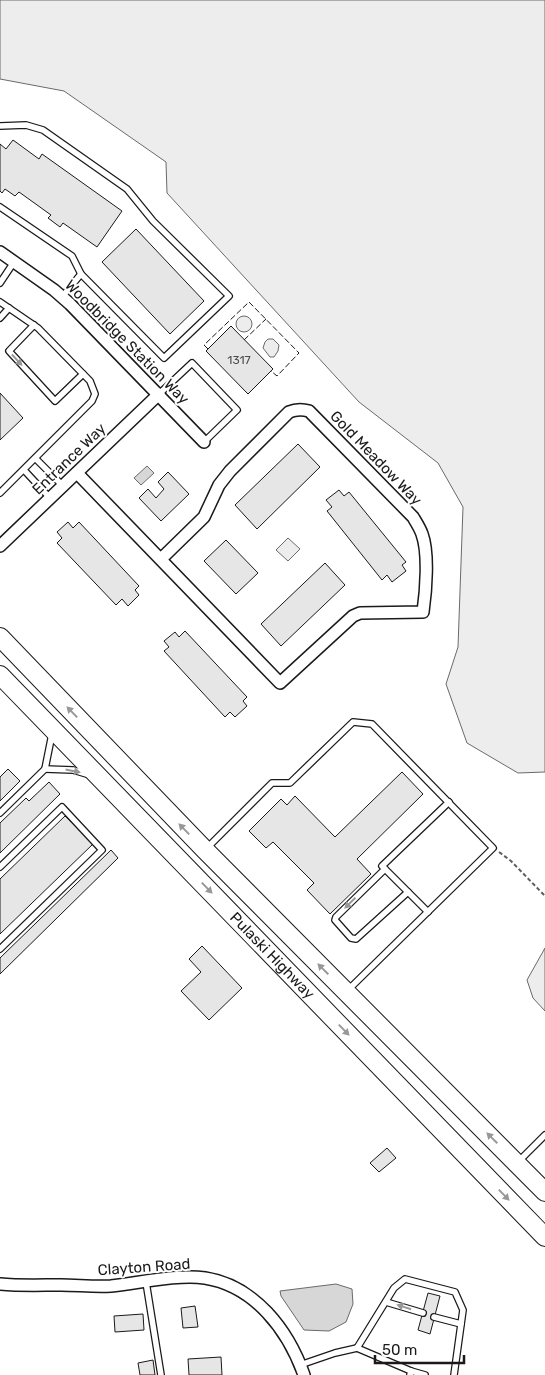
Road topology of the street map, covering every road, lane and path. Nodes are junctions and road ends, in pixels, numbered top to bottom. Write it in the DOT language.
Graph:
graph roads {
  1 [pos="0,126"];
  2 [pos="0,207"];
  3 [pos="0,252"];
  4 [pos="14,262"];
  5 [pos="81,274"];
  6 [pos="0,283"];
  7 [pos="62,297"];
  8 [pos="0,302"];
  9 [pos="9,308"];
  10 [pos="0,318"];
  11 [pos="34,325"];
  12 [pos="83,374"];
  13 [pos="159,394"];
  14 [pos="204,442"];
  15 [pos="36,458"];
  16 [pos="24,470"];
  17 [pos="77,472"];
  18 [pos="63,486"];
  19 [pos="0,493"];
  20 [pos="50,498"];
  21 [pos="0,546"];
  22 [pos="160,559"];
  23 [pos="0,637"];
  24 [pos="0,676"];
  25 [pos="52,730"];
  26 [pos="45,769"];
  27 [pos="100,778"];
  28 [pos="449,802"];
  29 [pos="0,813"];
  30 [pos="493,848"];
  31 [pos="205,850"];
  32 [pos="0,867"];
  33 [pos="385,869"];
  34 [pos="408,892"];
  35 [pos="545,896"];
  36 [pos="428,912"];
  37 [pos="0,949"];
  38 [pos="346,992"];
  39 [pos="545,1135"];
  40 [pos="516,1163"];
  41 [pos="545,1186"];
  42 [pos="545,1192"];
  43 [pos="545,1237"];
  44 [pos="146,1282"];
  45 [pos="0,1284"];
  46 [pos="386,1302"];
  47 [pos="423,1313"];
  48 [pos="434,1317"];
  49 [pos="461,1324"];
  50 [pos="357,1348"];
  51 [pos="302,1370"];
  52 [pos="411,1373"];
  53 [pos="161,1375"];
  54 [pos="425,1375"];
  55 [pos="454,1375"];
  1 -- 5 [label="lane"];
  2 -- 5 [label="lane"];
  3 -- 4 [label="street, Woodbridge Station Way"];
  4 -- 6 [label="lane"];
  4 -- 7 [label="street, Woodbridge Station Way"];
  5 -- 7 [label="lane"];
  7 -- 13 [label="street, Woodbridge Station Way"];
  8 -- 9 [label="lane"];
  9 -- 10 [label="lane"];
  9 -- 11 [label="lane"];
  11 -- 12 [label="lane"];
  11 -- 12 [label="lane, one-way"];
  12 -- 15 [label="lane"];
  13 -- 14 [label="street, Woodbridge Station Way"];
  13 -- 14 [label="lane"];
  13 -- 17 [label="street, Entrance Way"];
  15 -- 16 [label="lane"];
  15 -- 18 [label="lane"];
  16 -- 19 [label="lane"];
  16 -- 20 [label="lane"];
  17 -- 18 [label="street, Entrance Way"];
  17 -- 22 [label="street, Gold Meadow Way"];
  18 -- 20 [label="street, Entrance Way"];
  20 -- 21 [label="street, Entrance Way"];
  22 -- 22 [label="street, Gold Meadow Way"];
  31 -- 23 [label="highway, Pulaski Highway, one-way"];
  24 -- 25 [label="highway, Pulaski Highway"];
  25 -- 26 [label="lane"];
  25 -- 27 [label="highway, Pulaski Highway"];
  26 -- 27 [label="lane, one-way"];
  26 -- 29 [label="lane"];
  27 -- 43 [label="highway, Pulaski Highway, one-way"];
  28 -- 30 [label="lane"];
  28 -- 31 [label="lane"];
  28 -- 33 [label="lane"];
  30 -- 35 [label="path"];
  30 -- 36 [label="lane"];
  38 -- 31 [label="highway, Pulaski Highway, one-way"];
  32 -- 37 [label="lane"];
  33 -- 34 [label="lane"];
  33 -- 34 [label="lane, one-way"];
  34 -- 36 [label="lane"];
  36 -- 38 [label="lane"];
  40 -- 38 [label="highway, Pulaski Highway, one-way"];
  39 -- 40 [label="lane"];
  40 -- 41 [label="highway"];
  40 -- 42 [label="highway, Pulaski Highway"];
  44 -- 45 [label="street, Clayton Road"];
  44 -- 51 [label="street, Clayton Road"];
  44 -- 53 [label="lane"];
  47 -- 46 [label="lane, one-way"];
  46 -- 49 [label="lane"];
  46 -- 50 [label="lane"];
  48 -- 49 [label="lane"];
  49 -- 55 [label="lane"];
  50 -- 51 [label="lane"];
  50 -- 52 [label="lane"];
  52 -- 54 [label="lane"];
}
